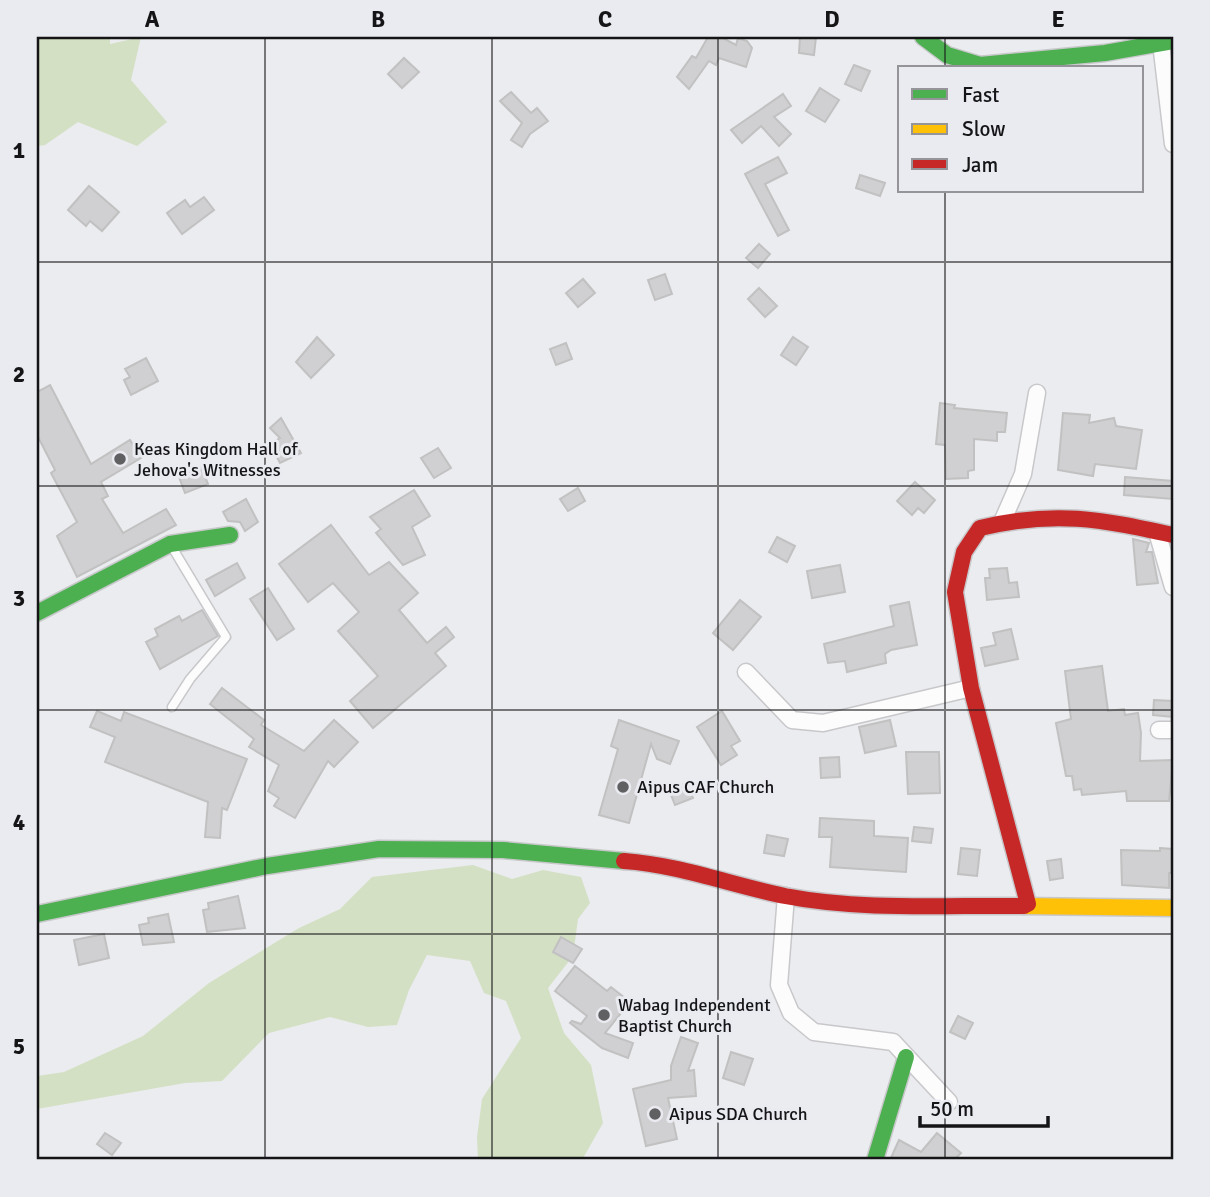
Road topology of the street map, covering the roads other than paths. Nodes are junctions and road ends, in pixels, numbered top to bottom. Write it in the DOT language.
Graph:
graph roads {
  1 [pos="923,37"];
  2 [pos="1167,42"];
  3 [pos="1173,144"];
  4 [pos="1037,393"];
  5 [pos="1002,522"];
  6 [pos="1165,534"];
  7 [pos="230,535"];
  8 [pos="170,544"];
  9 [pos="1173,587"];
  10 [pos="37,613"];
  11 [pos="747,672"];
  12 [pos="971,688"];
  13 [pos="172,707"];
  14 [pos="786,897"];
  15 [pos="1028,904"];
  16 [pos="1173,908"];
  17 [pos="37,914"];
  18 [pos="906,1057"];
  19 [pos="949,1102"];
  20 [pos="875,1160"];
  1 -- 2 [label="street"];
  2 -- 3 [label="street"];
  4 -- 5 [label="street"];
  5 -- 6 [label="street"];
  5 -- 12 [label="street"];
  6 -- 9 [label="street"];
  7 -- 8 [label="street"];
  8 -- 10 [label="street"];
  8 -- 13 [label="lane"];
  11 -- 12 [label="street"];
  12 -- 15 [label="street"];
  14 -- 15 [label="street"];
  14 -- 17 [label="street"];
  14 -- 18 [label="street"];
  15 -- 16 [label="street"];
  18 -- 19 [label="street"];
  18 -- 20 [label="street"];
}
